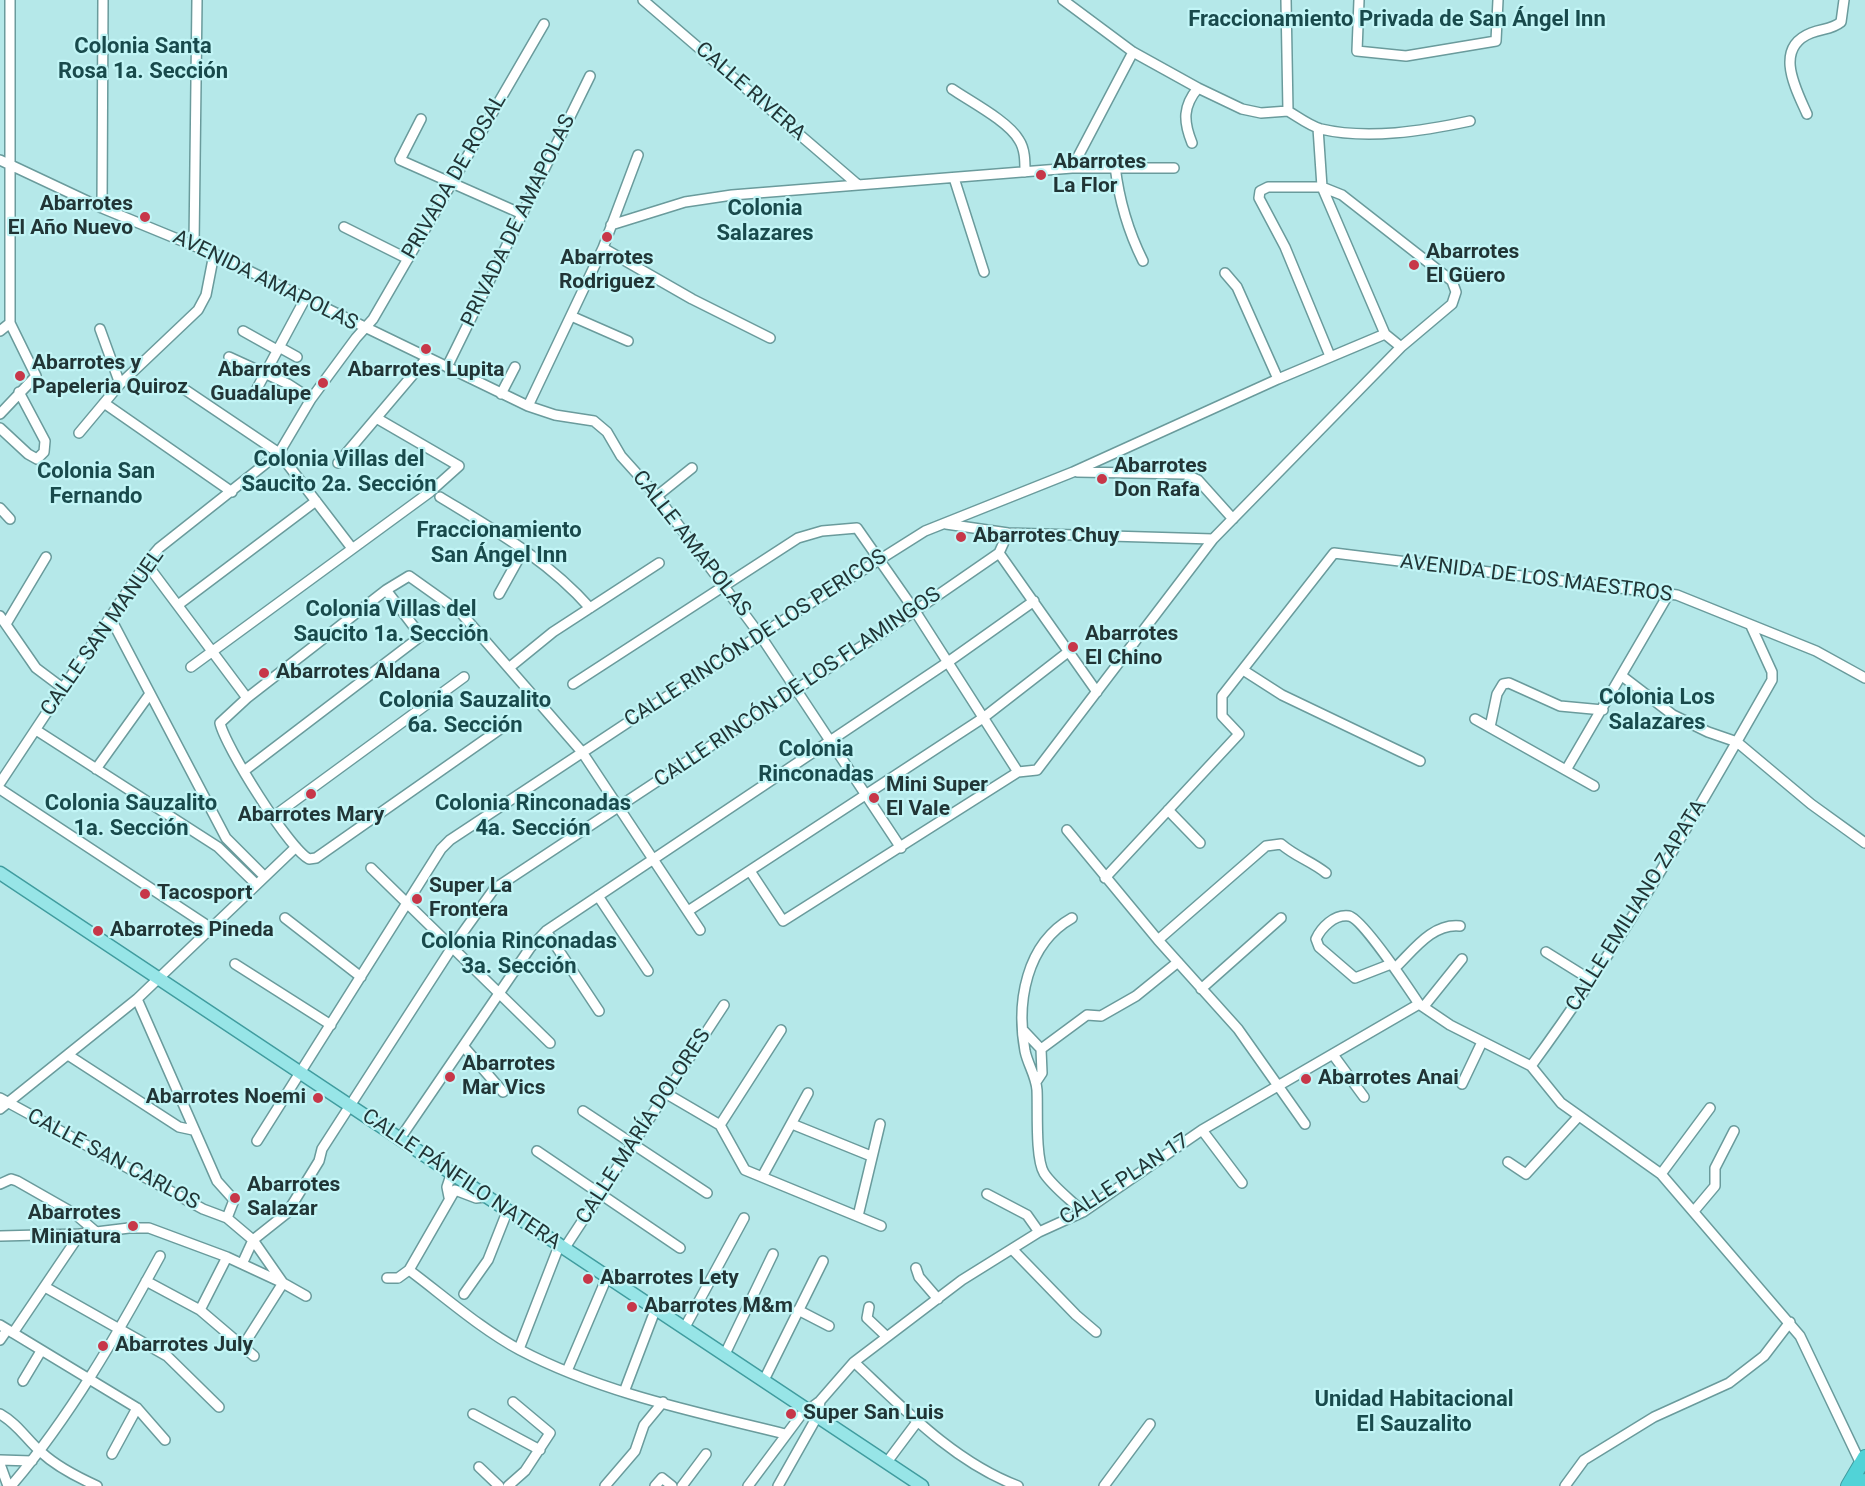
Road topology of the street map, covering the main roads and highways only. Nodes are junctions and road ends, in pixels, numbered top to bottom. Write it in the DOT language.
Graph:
graph roads {
  1 [pos="0,873"];
  2 [pos="1862,1468"];
  3 [pos="922,1486"];
  4 [pos="1838,1486"];
  5 [pos="1848,1486"];
  6 [pos="1862,1486"];
  1 -- 3 [label="main road, CALLE PÁNFILO NATERA"];
  2 -- 4 [label="main road"];
  2 -- 5 [label="highway"];
  2 -- 6 [label="highway"];
}
